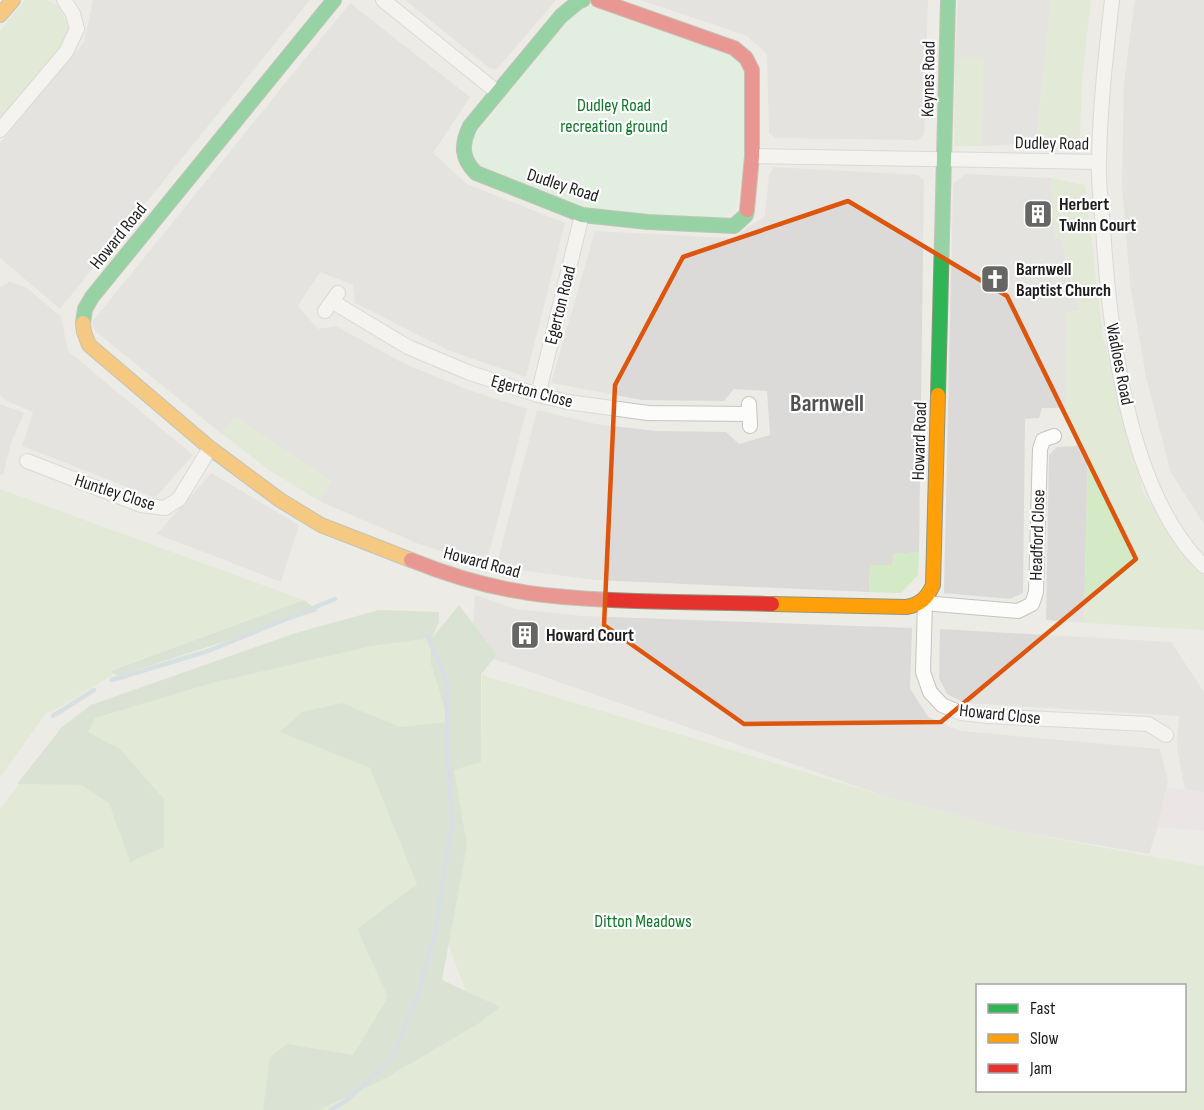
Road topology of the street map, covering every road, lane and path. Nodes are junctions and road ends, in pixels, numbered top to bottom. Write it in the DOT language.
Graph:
graph roads {
  1 [pos="13,0"];
  2 [pos="64,0"];
  3 [pos="334,0"];
  4 [pos="383,0"];
  5 [pos="583,0"];
  6 [pos="598,0"];
  7 [pos="948,0"];
  8 [pos="1112,0"];
  9 [pos="0,15"];
  10 [pos="497,92"];
  11 [pos="0,130"];
  12 [pos="752,156"];
  13 [pos="944,159"];
  14 [pos="1099,162"];
  15 [pos="582,214"];
  16 [pos="332,302"];
  17 [pos="538,395"];
  18 [pos="749,414"];
  19 [pos="1054,436"];
  20 [pos="210,448"];
  21 [pos="27,461"];
  22 [pos="1204,566"];
  23 [pos="925,601"];
  24 [pos="1166,735"];
  1 -- 9 [label="street"];
  2 -- 11 [label="street"];
  3 -- 20 [label="street, Howard Road"];
  4 -- 10 [label="street"];
  5 -- 10 [label="street, Dudley Road"];
  6 -- 12 [label="street, Dudley Road"];
  7 -- 13 [label="street, Keynes Road"];
  8 -- 14 [label="street, Wadloes Road"];
  10 -- 15 [label="street, Dudley Road"];
  12 -- 13 [label="street, Dudley Road"];
  12 -- 15 [label="street, Dudley Road"];
  13 -- 14 [label="street, Dudley Road"];
  13 -- 23 [label="street, Howard Road"];
  14 -- 22 [label="street, Wadloes Road"];
  15 -- 17 [label="street, Egerton Road"];
  16 -- 17 [label="street, Egerton Close"];
  17 -- 18 [label="street, Egerton Close"];
  19 -- 23 [label="street, Headford Close"];
  20 -- 21 [label="street, Huntley Close"];
  20 -- 23 [label="street, Howard Road"];
  23 -- 24 [label="street, Howard Close"];
}
